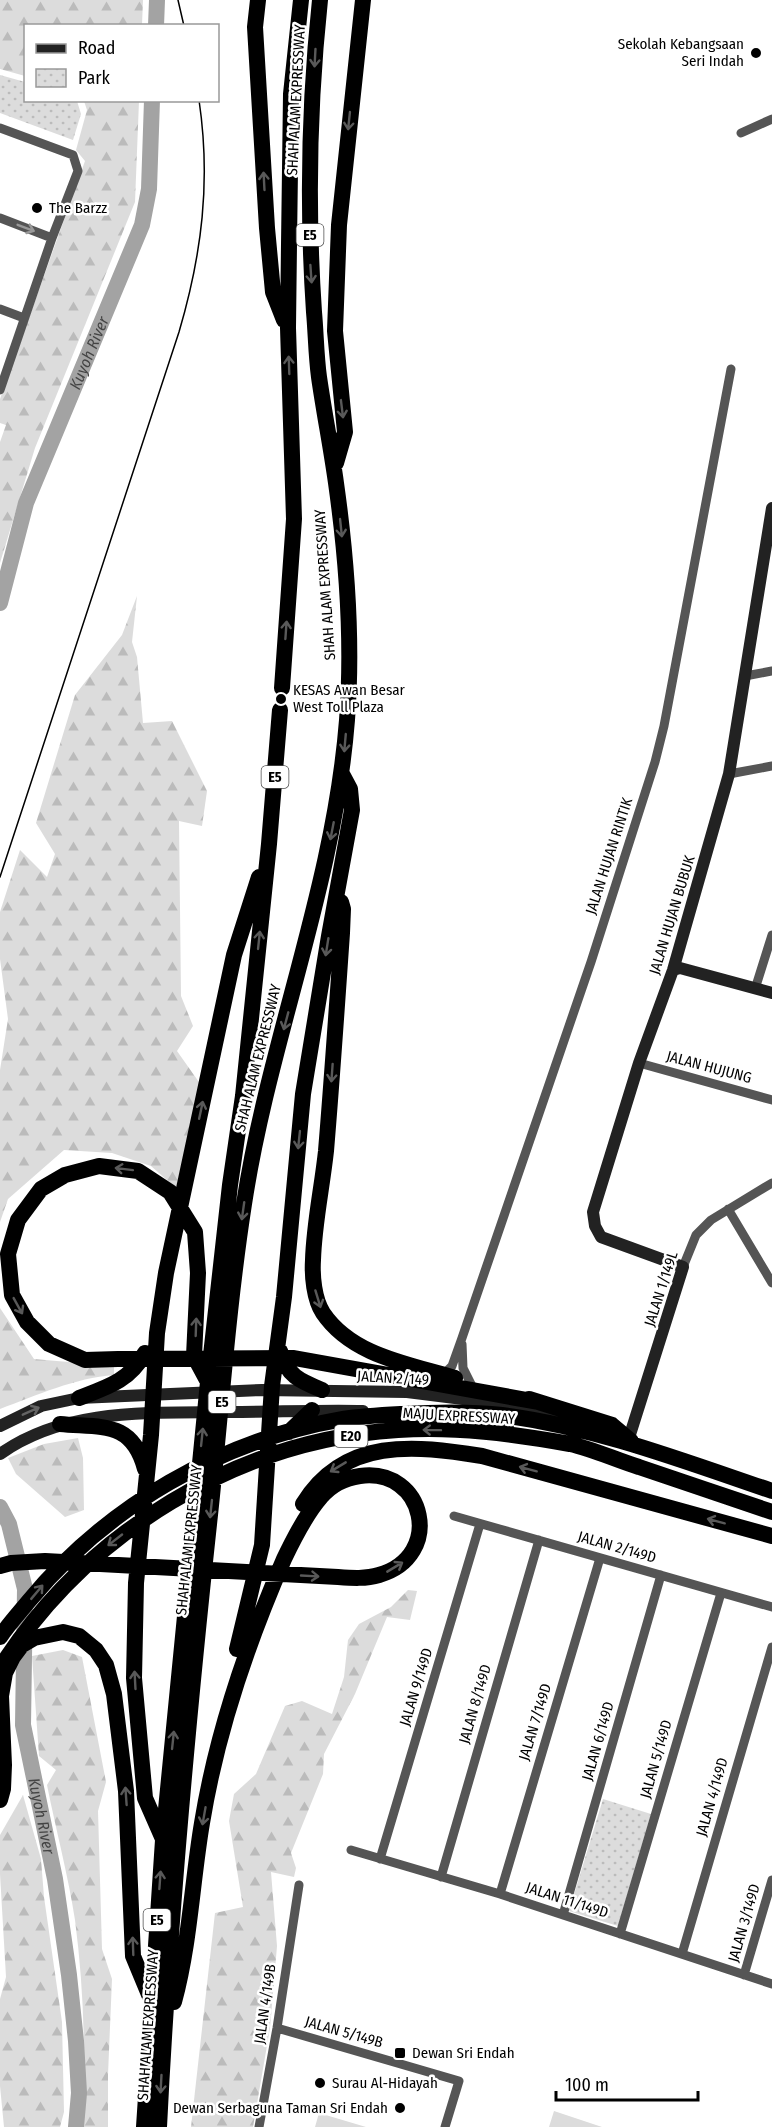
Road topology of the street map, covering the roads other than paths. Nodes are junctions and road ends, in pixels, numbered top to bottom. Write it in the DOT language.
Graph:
graph roads {
  1 [pos="258,0"];
  2 [pos="301,0"];
  3 [pos="320,0"];
  4 [pos="363,0"];
  5 [pos="772,119"];
  6 [pos="0,128"];
  7 [pos="741,133"];
  8 [pos="0,218"];
  9 [pos="52,238"];
  10 [pos="0,309"];
  11 [pos="24,318"];
  12 [pos="288,328"];
  13 [pos="731,369"];
  14 [pos="0,390"];
  15 [pos="334,470"];
  16 [pos="772,508"];
  17 [pos="766,581"];
  18 [pos="772,671"];
  19 [pos="745,676"];
  20 [pos="282,688"];
  21 [pos="280,710"];
  22 [pos="772,766"];
  23 [pos="342,774"];
  24 [pos="729,774"];
  25 [pos="269,844"];
  26 [pos="337,889"];
  27 [pos="772,935"];
  28 [pos="673,970"];
  29 [pos="755,989"];
  30 [pos="772,993"];
  31 [pos="639,1063"];
  32 [pos="772,1100"];
  33 [pos="772,1183"];
  34 [pos="729,1209"];
  35 [pos="683,1267"];
  36 [pos="772,1283"];
  37 [pos="158,1333"];
  38 [pos="462,1338"];
  39 [pos="277,1342"];
  40 [pos="208,1382"];
  41 [pos="267,1390"];
  42 [pos="322,1390"];
  43 [pos="407,1392"];
  44 [pos="157,1394"];
  45 [pos="79,1398"];
  46 [pos="483,1401"];
  47 [pos="538,1402"];
  48 [pos="312,1410"];
  49 [pos="266,1412"];
  50 [pos="155,1413"];
  51 [pos="2,1424"];
  52 [pos="60,1424"];
  53 [pos="632,1442"];
  54 [pos="0,1454"];
  55 [pos="147,1475"];
  56 [pos="265,1478"];
  57 [pos="772,1489"];
  58 [pos="772,1512"];
  59 [pos="454,1516"];
  60 [pos="772,1517"];
  61 [pos="480,1524"];
  62 [pos="772,1536"];
  63 [pos="539,1540"];
  64 [pos="288,1552"];
  65 [pos="600,1558"];
  66 [pos="0,1566"];
  67 [pos="661,1575"];
  68 [pos="721,1593"];
  69 [pos="772,1607"];
  70 [pos="0,1637"];
  71 [pos="772,1647"];
  72 [pos="0,1668"];
  73 [pos="214,1758"];
  74 [pos="0,1800"];
  75 [pos="163,1840"];
  76 [pos="351,1850"];
  77 [pos="380,1859"];
  78 [pos="441,1877"];
  79 [pos="772,1880"];
  80 [pos="299,1886"];
  81 [pos="500,1894"];
  82 [pos="563,1915"];
  83 [pos="620,1934"];
  84 [pos="682,1954"];
  85 [pos="744,1975"];
  86 [pos="772,1984"];
  87 [pos="151,2001"];
  88 [pos="277,2028"];
  89 [pos="163,2041"];
  90 [pos="144,2127"];
  91 [pos="159,2127"];
  92 [pos="259,2127"];
  93 [pos="445,2127"];
  12 -- 1 [label="highway, one-way"];
  2 -- 12 [label="highway, SHAH ALAM EXPRESSWAY / E5"];
  3 -- 15 [label="highway, SHAH ALAM EXPRESSWAY / E5, one-way"];
  4 -- 15 [label="highway, one-way"];
  5 -- 7 [label="street"];
  6 -- 9 [label="street"];
  8 -- 9 [label="street, one-way"];
  9 -- 11 [label="street"];
  10 -- 11 [label="street"];
  11 -- 14 [label="street"];
  20 -- 12 [label="highway, SHAH ALAM EXPRESSWAY / E5, one-way"];
  13 -- 38 [label="street, JALAN HUJAN RINTIK"];
  15 -- 23 [label="highway, SHAH ALAM EXPRESSWAY / E5, one-way"];
  16 -- 17 [label="main road, JALAN HUJAN BUBUK"];
  17 -- 19 [label="main road, JALAN HUJAN BUBUK"];
  18 -- 19 [label="street"];
  19 -- 24 [label="main road, JALAN HUJAN BUBUK"];
  21 -- 25 [label="highway, SHAH ALAM EXPRESSWAY / E5"];
  22 -- 24 [label="street"];
  23 -- 26 [label="highway"];
  23 -- 89 [label="highway, SHAH ALAM EXPRESSWAY / E5, one-way"];
  24 -- 28 [label="main road, JALAN HUJAN BUBUK"];
  37 -- 25 [label="highway, one-way"];
  40 -- 25 [label="highway, SHAH ALAM EXPRESSWAY / E5, one-way"];
  26 -- 39 [label="highway, one-way"];
  26 -- 47 [label="highway, one-way"];
  27 -- 29 [label="street"];
  28 -- 29 [label="main road"];
  28 -- 31 [label="main road, JALAN HUJAN BUBUK"];
  29 -- 30 [label="main road"];
  31 -- 32 [label="street, JALAN HUJUNG"];
  31 -- 35 [label="main road, JALAN HUJAN BUBUK"];
  33 -- 34 [label="street, JALAN 1/149L"];
  34 -- 35 [label="street, JALAN 1/149L"];
  34 -- 36 [label="street"];
  35 -- 53 [label="main road, JALAN 1/149L"];
  37 -- 44 [label="highway"];
  37 -- 45 [label="highway"];
  38 -- 43 [label="street, JALAN HUJAN RINTIK"];
  38 -- 46 [label="street, JALAN HUJAN RINTIK"];
  39 -- 41 [label="highway"];
  39 -- 42 [label="highway"];
  40 -- 47 [label="highway, one-way"];
  75 -- 40 [label="highway, SHAH ALAM EXPRESSWAY / E5, one-way"];
  41 -- 42 [label="main road, JALAN 2/149"];
  41 -- 44 [label="main road, JALAN 2/149"];
  41 -- 49 [label="highway"];
  42 -- 43 [label="main road, JALAN 2/149"];
  43 -- 46 [label="main road, JALAN 2/149"];
  44 -- 45 [label="main road, JALAN 2/149"];
  44 -- 50 [label="highway"];
  51 -- 45 [label="main road, JALAN 2/149, one-way"];
  46 -- 53 [label="main road, JALAN 2/149"];
  47 -- 53 [label="highway"];
  48 -- 49 [label="main road"];
  48 -- 56 [label="highway"];
  48 -- 60 [label="main road"];
  49 -- 50 [label="main road"];
  49 -- 56 [label="highway"];
  50 -- 52 [label="main road"];
  50 -- 55 [label="highway"];
  52 -- 54 [label="main road"];
  52 -- 55 [label="highway"];
  53 -- 57 [label="highway, MAJU EXPRESSWAY / E20"];
  70 -- 53 [label="highway, MAJU EXPRESSWAY / E20, one-way"];
  75 -- 55 [label="highway, one-way"];
  56 -- 73 [label="highway"];
  58 -- 72 [label="highway, MAJU EXPRESSWAY / E20, one-way"];
  59 -- 61 [label="street, JALAN 2/149D"];
  61 -- 63 [label="street, JALAN 2/149D"];
  61 -- 77 [label="street, JALAN 9/149D"];
  62 -- 64 [label="highway, one-way"];
  63 -- 65 [label="street, JALAN 2/149D"];
  63 -- 78 [label="street, JALAN 8/149D"];
  66 -- 64 [label="highway, one-way"];
  64 -- 73 [label="highway"];
  65 -- 67 [label="street, JALAN 2/149D"];
  65 -- 81 [label="street, JALAN 7/149D"];
  67 -- 68 [label="street, JALAN 2/149D"];
  67 -- 82 [label="street, JALAN 6/149D"];
  68 -- 69 [label="street, JALAN 2/149D"];
  68 -- 83 [label="street, JALAN 5/149D"];
  71 -- 84 [label="street, JALAN 4/149D"];
  73 -- 89 [label="highway, one-way"];
  87 -- 74 [label="highway, one-way"];
  87 -- 75 [label="highway, SHAH ALAM EXPRESSWAY / E5, one-way"];
  76 -- 77 [label="street, JALAN 11/149D"];
  77 -- 78 [label="street, JALAN 11/149D"];
  78 -- 81 [label="street, JALAN 11/149D"];
  79 -- 85 [label="street, JALAN 3/149D"];
  80 -- 88 [label="street, JALAN 4/149B"];
  81 -- 82 [label="street, JALAN 11/149D"];
  82 -- 83 [label="street, JALAN 11/149D"];
  83 -- 84 [label="street, JALAN 11/149D"];
  84 -- 85 [label="street, JALAN 11/149D"];
  85 -- 86 [label="street, JALAN 11/149D"];
  87 -- 90 [label="highway, SHAH ALAM EXPRESSWAY / E5"];
  88 -- 92 [label="street, JALAN 4/149B"];
  88 -- 93 [label="street, JALAN 5/149B"];
  89 -- 91 [label="highway, SHAH ALAM EXPRESSWAY / E5, one-way"];
}
